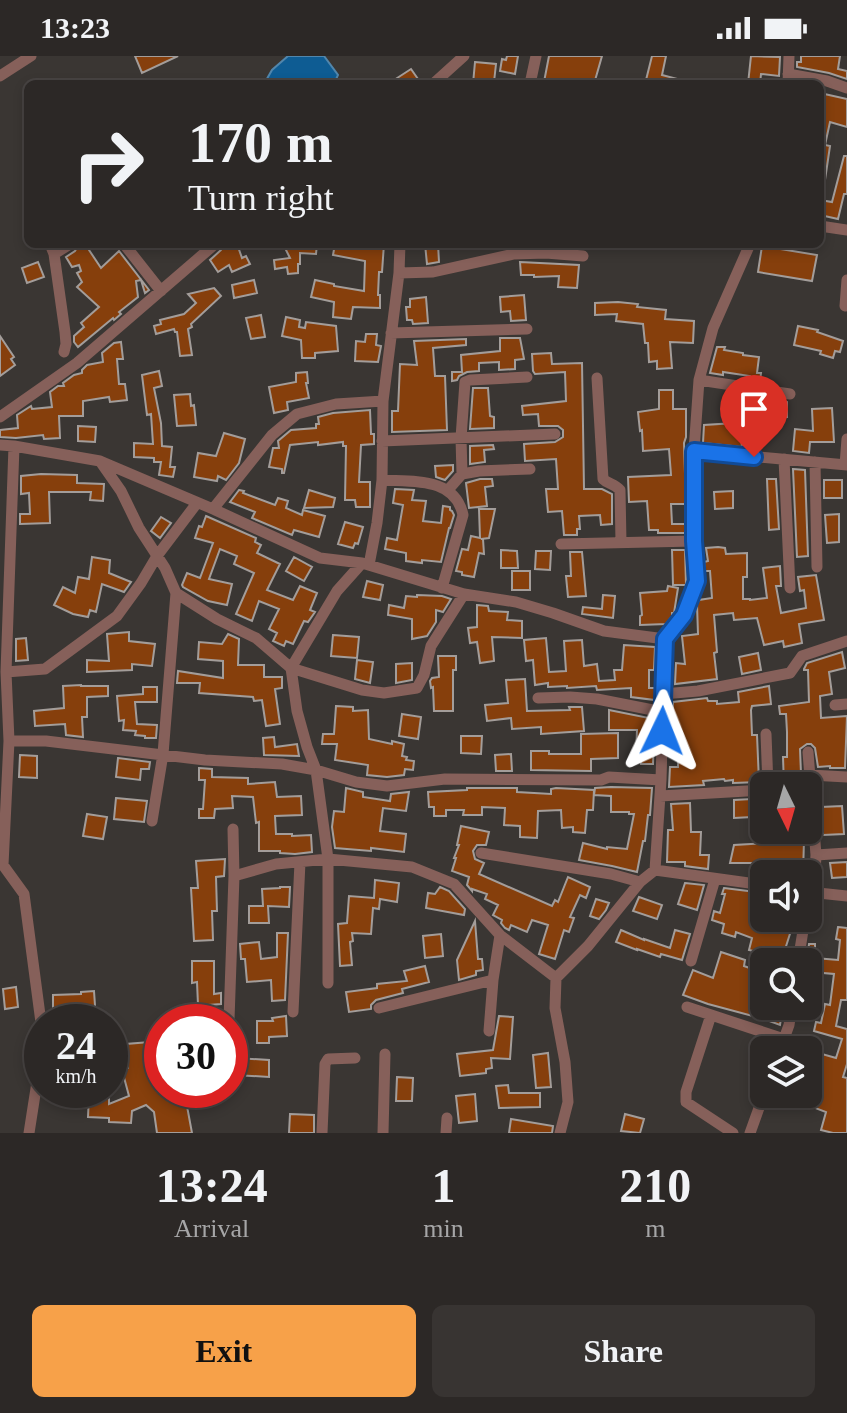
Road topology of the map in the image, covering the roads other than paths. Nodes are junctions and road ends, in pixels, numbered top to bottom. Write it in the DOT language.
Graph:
graph roads {
  1 [pos="31,56"];
  2 [pos="464,56"];
  3 [pos="536,56"];
  4 [pos="789,56"];
  5 [pos="0,76"];
  6 [pos="788,79"];
  7 [pos="439,80"];
  8 [pos="531,80"];
  9 [pos="824,81"];
  10 [pos="847,88"];
  11 [pos="824,227"];
  12 [pos="847,230"];
  13 [pos="127,248"];
  14 [pos="210,248"];
  15 [pos="400,248"];
  16 [pos="748,248"];
  17 [pos="52,249"];
  18 [pos="583,256"];
  19 [pos="399,273"];
  20 [pos="847,280"];
  21 [pos="161,291"];
  22 [pos="845,306"];
  23 [pos="527,329"];
  24 [pos="391,333"];
  25 [pos="64,352"];
  26 [pos="527,377"];
  27 [pos="597,378"];
  28 [pos="699,380"];
  29 [pos="790,394"];
  30 [pos="383,401"];
  31 [pos="0,417"];
  32 [pos="555,434"];
  33 [pos="461,438"];
  34 [pos="847,439"];
  35 [pos="382,441"];
  36 [pos="0,445"];
  37 [pos="14,446"];
  38 [pos="694,451"];
  39 [pos="784,459"];
  40 [pos="100,461"];
  41 [pos="815,462"];
  42 [pos="846,465"];
  43 [pos="530,469"];
  44 [pos="462,474"];
  45 [pos="382,480"];
  46 [pos="448,490"];
  47 [pos="197,503"];
  48 [pos="213,509"];
  49 [pos="694,541"];
  50 [pos="621,542"];
  51 [pos="561,544"];
  52 [pos="157,556"];
  53 [pos="365,564"];
  54 [pos="817,567"];
  55 [pos="442,588"];
  56 [pos="790,588"];
  57 [pos="176,593"];
  58 [pos="464,594"];
  59 [pos="665,639"];
  60 [pos="847,641"];
  61 [pos="291,668"];
  62 [pos="6,672"];
  63 [pos="663,694"];
  64 [pos="538,698"];
  65 [pos="4,710"];
  66 [pos="663,712"];
  67 [pos="766,734"];
  68 [pos="9,741"];
  69 [pos="808,752"];
  70 [pos="163,754"];
  71 [pos="316,770"];
  72 [pos="767,772"];
  73 [pos="810,772"];
  74 [pos="822,776"];
  75 [pos="847,777"];
  76 [pos="661,780"];
  77 [pos="750,791"];
  78 [pos="660,796"];
  79 [pos="152,821"];
  80 [pos="233,829"];
  81 [pos="815,844"];
  82 [pos="481,853"];
  83 [pos="847,853"];
  84 [pos="816,855"];
  85 [pos="328,859"];
  86 [pos="815,860"];
  87 [pos="300,862"];
  88 [pos="655,870"];
  89 [pos="234,876"];
  90 [pos="715,879"];
  91 [pos="640,882"];
  92 [pos="750,883"];
  93 [pos="822,895"];
  94 [pos="847,896"];
  95 [pos="500,935"];
  96 [pos="691,961"];
  97 [pos="556,978"];
  98 [pos="493,980"];
  99 [pos="328,983"];
  100 [pos="39,1004"];
  101 [pos="230,1004"];
  102 [pos="687,1007"];
  103 [pos="379,1008"];
  104 [pos="293,1012"];
  105 [pos="711,1015"];
  106 [pos="489,1031"];
  107 [pos="762,1036"];
  108 [pos="385,1054"];
  109 [pos="355,1058"];
  110 [pos="33,1108"];
  111 [pos="759,1108"];
  112 [pos="447,1118"];
  113 [pos="29,1133"];
  114 [pos="322,1133"];
  115 [pos="383,1133"];
  116 [pos="446,1133"];
  117 [pos="560,1133"];
  118 [pos="733,1133"];
  119 [pos="750,1133"];
  1 -- 5 [label="street"];
  2 -- 7 [label="street"];
  3 -- 8 [label="street"];
  4 -- 6 [label="street"];
  9 -- 10 [label="street"];
  11 -- 12 [label="street"];
  13 -- 21 [label="street"];
  14 -- 21 [label="street"];
  15 -- 19 [label="street"];
  16 -- 28 [label="street"];
  17 -- 25 [label="street"];
  18 -- 19 [label="street"];
  19 -- 24 [label="street"];
  20 -- 22 [label="street"];
  21 -- 31 [label="street"];
  23 -- 24 [label="street"];
  24 -- 30 [label="street"];
  26 -- 33 [label="street"];
  27 -- 50 [label="street"];
  28 -- 29 [label="street"];
  28 -- 38 [label="street"];
  30 -- 35 [label="street"];
  30 -- 48 [label="street"];
  32 -- 33 [label="street"];
  33 -- 35 [label="street"];
  33 -- 44 [label="street"];
  34 -- 42 [label="street"];
  35 -- 45 [label="street"];
  36 -- 37 [label="street"];
  37 -- 40 [label="street"];
  37 -- 62 [label="street"];
  38 -- 39 [label="street"];
  38 -- 49 [label="street"];
  39 -- 41 [label="street"];
  39 -- 56 [label="street"];
  40 -- 47 [label="street"];
  40 -- 52 [label="street"];
  41 -- 42 [label="street"];
  41 -- 54 [label="street"];
  43 -- 44 [label="street"];
  44 -- 46 [label="street"];
  45 -- 46 [label="street"];
  45 -- 53 [label="street"];
  46 -- 55 [label="street"];
  47 -- 48 [label="street"];
  47 -- 52 [label="street"];
  48 -- 53 [label="street"];
  49 -- 50 [label="street"];
  49 -- 59 [label="street"];
  50 -- 51 [label="street"];
  52 -- 57 [label="street"];
  52 -- 62 [label="street"];
  53 -- 55 [label="street"];
  53 -- 61 [label="street"];
  55 -- 58 [label="street"];
  57 -- 61 [label="street"];
  57 -- 70 [label="street"];
  58 -- 59 [label="street"];
  58 -- 61 [label="street"];
  59 -- 63 [label="street"];
  60 -- 63 [label="street"];
  61 -- 71 [label="street"];
  62 -- 65 [label="street"];
  63 -- 66 [label="street"];
  64 -- 66 [label="street"];
  65 -- 68 [label="street"];
  66 -- 76 [label="street"];
  67 -- 72 [label="street"];
  68 -- 70 [label="street"];
  68 -- 100 [label="street"];
  69 -- 73 [label="street"];
  70 -- 71 [label="street"];
  70 -- 79 [label="street"];
  71 -- 76 [label="street"];
  71 -- 85 [label="street"];
  74 -- 75 [label="street"];
  76 -- 78 [label="street"];
  77 -- 78 [label="street"];
  78 -- 88 [label="street"];
  80 -- 89 [label="street"];
  81 -- 84 [label="street"];
  82 -- 91 [label="street"];
  83 -- 84 [label="street"];
  84 -- 86 [label="street"];
  85 -- 87 [label="street"];
  85 -- 95 [label="street"];
  85 -- 99 [label="street"];
  87 -- 89 [label="street"];
  87 -- 104 [label="street"];
  88 -- 90 [label="street"];
  88 -- 91 [label="street"];
  89 -- 101 [label="street"];
  90 -- 92 [label="street"];
  90 -- 96 [label="street"];
  91 -- 97 [label="street"];
  93 -- 94 [label="street"];
  95 -- 97 [label="street"];
  95 -- 98 [label="street"];
  97 -- 117 [label="street"];
  98 -- 103 [label="street"];
  98 -- 106 [label="street"];
  102 -- 105 [label="street"];
  105 -- 107 [label="street"];
  105 -- 118 [label="street"];
  108 -- 115 [label="street"];
  109 -- 114 [label="street"];
  110 -- 113 [label="street"];
  111 -- 119 [label="street"];
  112 -- 116 [label="street"];
}
